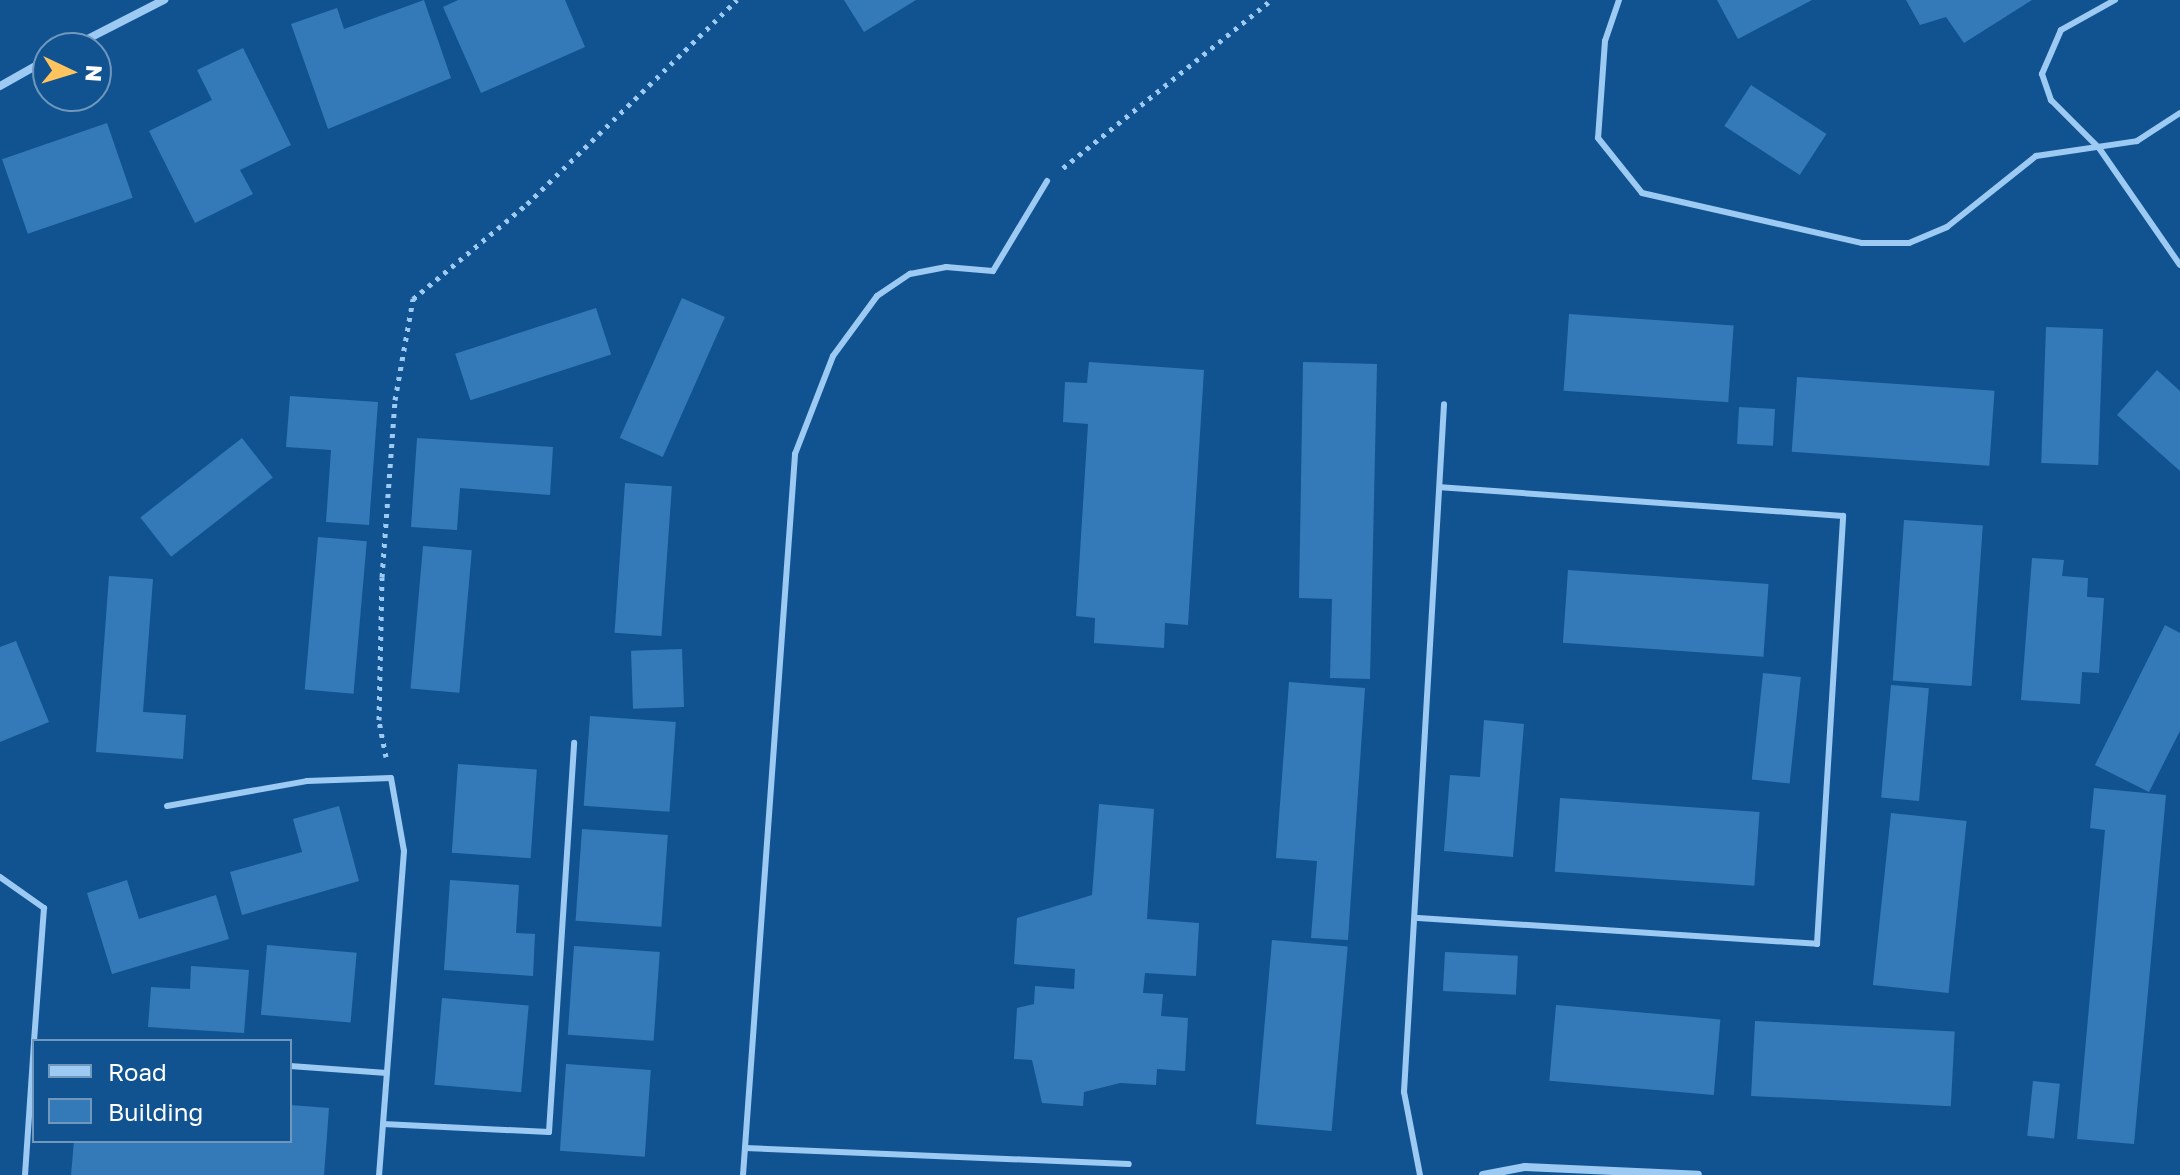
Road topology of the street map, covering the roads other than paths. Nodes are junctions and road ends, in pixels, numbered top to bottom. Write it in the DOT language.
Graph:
graph roads {
  1 [pos="164,0"];
  2 [pos="1619,0"];
  3 [pos="2115,0"];
  4 [pos="101,32"];
  5 [pos="32,68"];
  6 [pos="0,86"];
  7 [pos="2180,113"];
  8 [pos="2099,148"];
  9 [pos="1047,181"];
  10 [pos="2180,265"];
  11 [pos="1444,404"];
  12 [pos="1441,487"];
  13 [pos="574,743"];
  14 [pos="167,806"];
  15 [pos="0,877"];
  16 [pos="1418,918"];
  17 [pos="34,1039"];
  18 [pos="292,1066"];
  19 [pos="32,1072"];
  20 [pos="387,1073"];
  21 [pos="383,1124"];
  22 [pos="745,1148"];
  23 [pos="1129,1164"];
  24 [pos="25,1175"];
  25 [pos="379,1175"];
  26 [pos="743,1175"];
  27 [pos="1420,1175"];
  28 [pos="1483,1175"];
  29 [pos="1698,1175"];
  1 -- 4 [label="street"];
  2 -- 8 [label="lane"];
  3 -- 8 [label="lane"];
  5 -- 6 [label="street"];
  7 -- 8 [label="lane"];
  8 -- 10 [label="lane"];
  9 -- 22 [label="lane"];
  11 -- 12 [label="lane"];
  12 -- 16 [label="lane"];
  12 -- 16 [label="lane"];
  13 -- 21 [label="lane"];
  14 -- 20 [label="lane"];
  15 -- 17 [label="lane"];
  16 -- 27 [label="lane"];
  18 -- 20 [label="lane"];
  19 -- 24 [label="lane"];
  20 -- 21 [label="lane"];
  21 -- 25 [label="lane"];
  22 -- 23 [label="lane"];
  22 -- 26 [label="lane"];
  28 -- 29 [label="street"];
}
